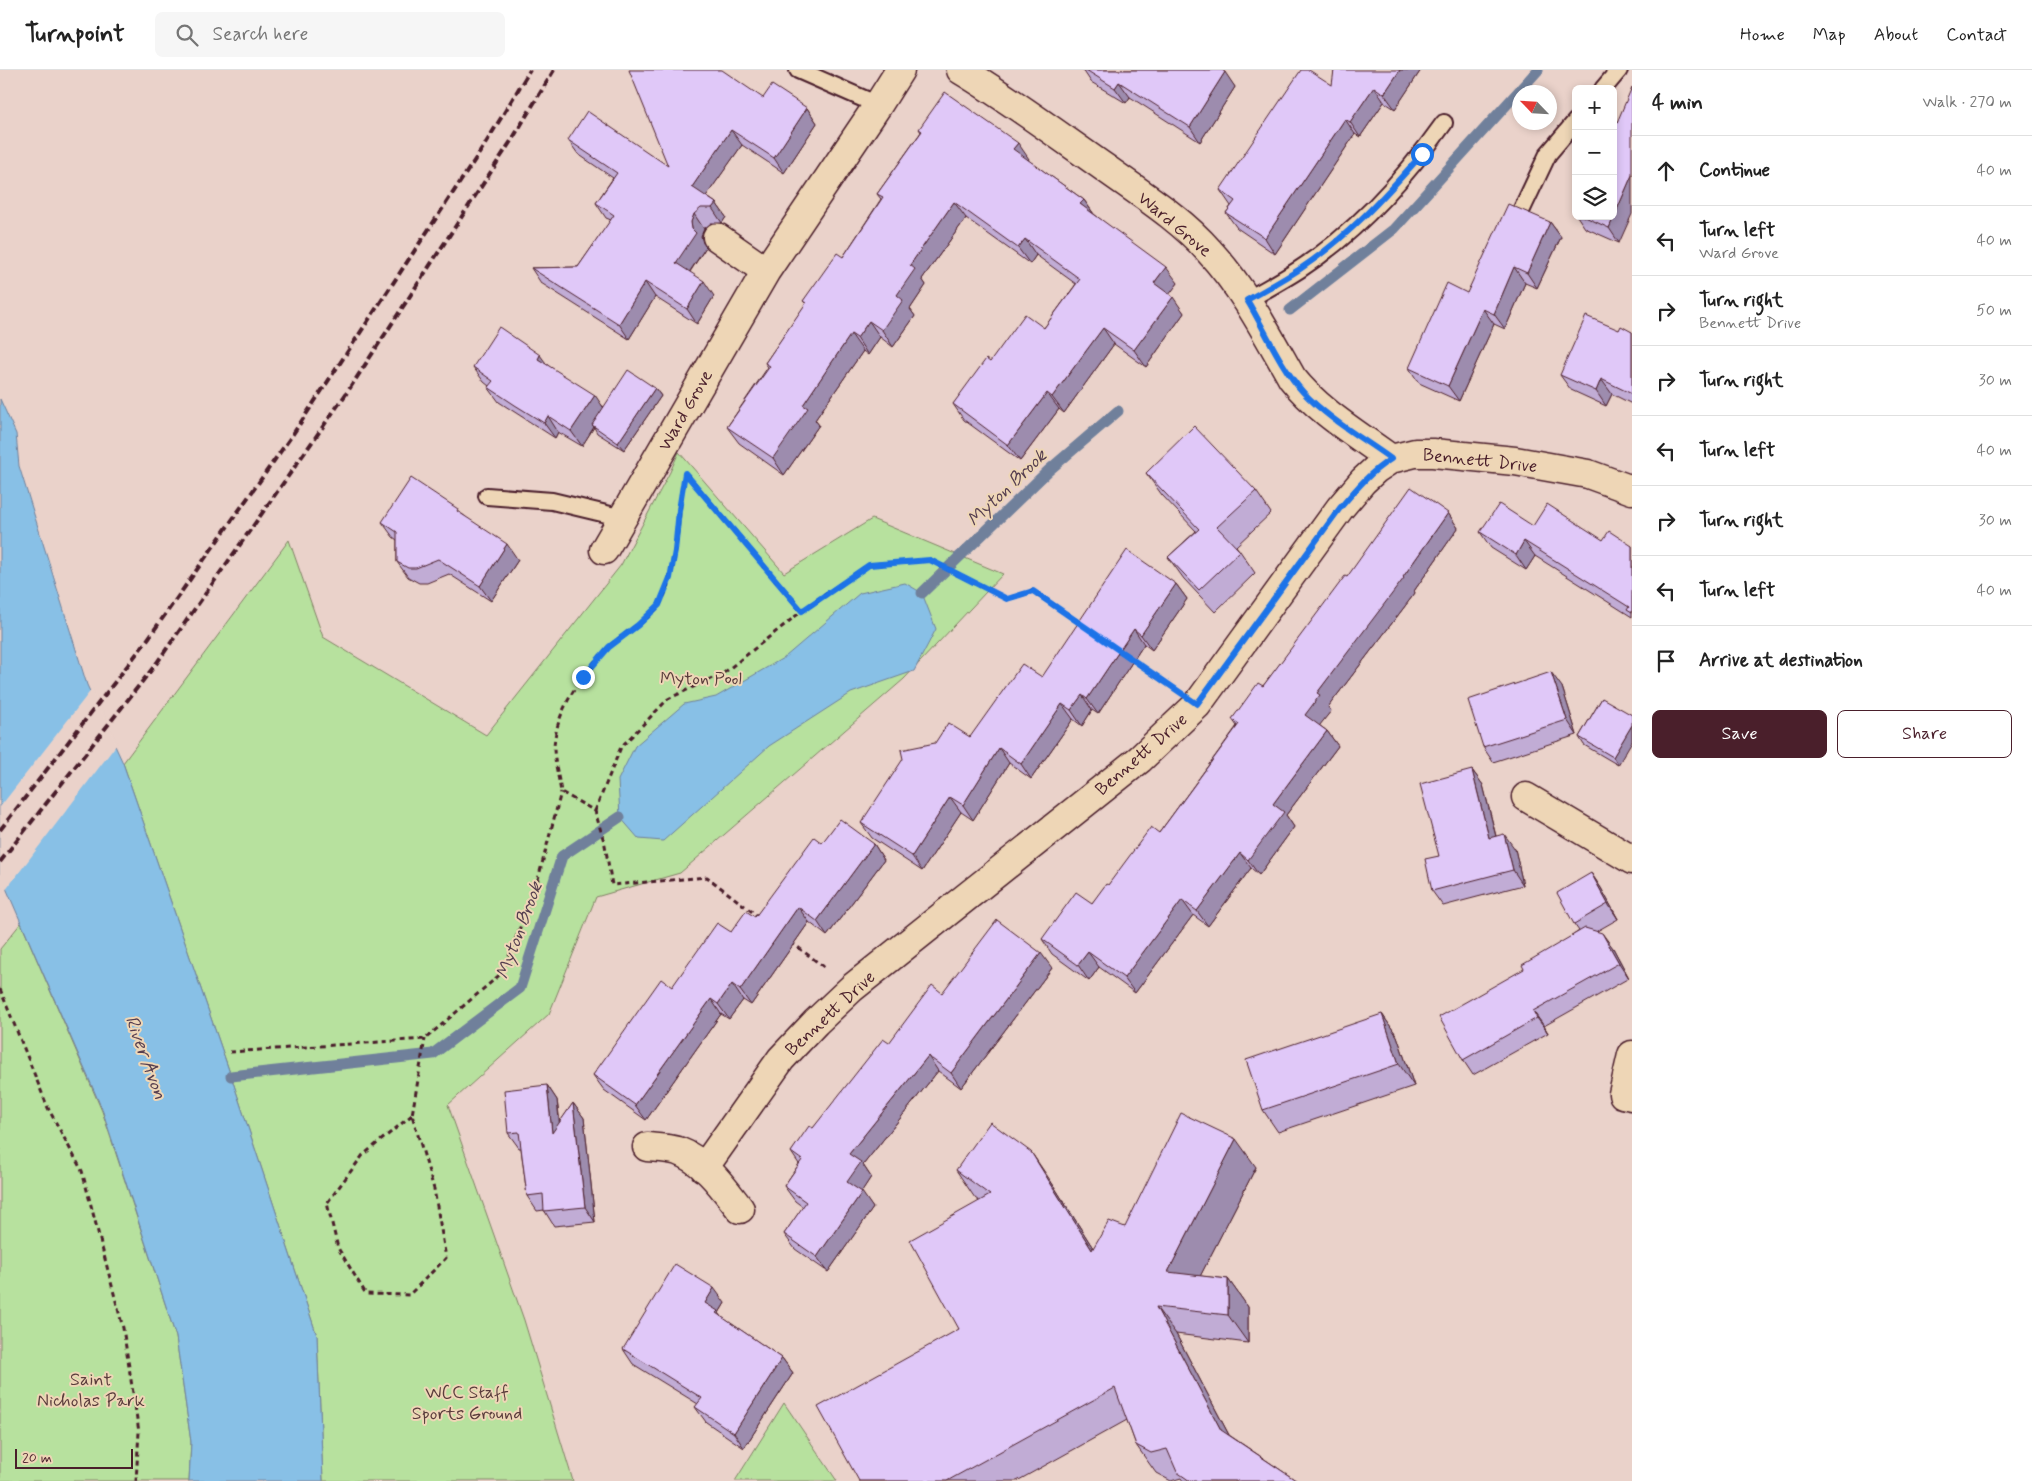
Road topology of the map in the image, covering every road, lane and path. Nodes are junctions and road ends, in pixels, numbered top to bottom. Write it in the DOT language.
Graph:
graph roads {
  1 [pos="798,70"];
  2 [pos="900,70"];
  3 [pos="961,70"];
  4 [pos="1619,70"];
  5 [pos="1606,85"];
  6 [pos="878,105"];
  7 [pos="1444,123"];
  8 [pos="1572,126"];
  9 [pos="1522,209"];
  10 [pos="717,238"];
  11 [pos="766,271"];
  12 [pos="1247,300"];
  13 [pos="1391,459"];
  14 [pos="1632,490"];
  15 [pos="487,496"];
  16 [pos="623,518"];
  17 [pos="604,550"];
  18 [pos="802,611"];
  19 [pos="1082,625"];
  20 [pos="1123,653"];
  21 [pos="1197,704"];
  22 [pos="561,792"];
  23 [pos="1526,797"];
  24 [pos="596,813"];
  25 [pos="1632,860"];
  26 [pos="760,918"];
  27 [pos="791,941"];
  28 [pos="852,988"];
  29 [pos="0,989"];
  30 [pos="425,1039"];
  31 [pos="230,1052"];
  32 [pos="1632,1055"];
  33 [pos="1632,1096"];
  34 [pos="412,1114"];
  35 [pos="647,1147"];
  36 [pos="704,1168"];
  37 [pos="740,1209"];
  38 [pos="136,1481"];
  1 -- 6 [label="lane"];
  2 -- 6 [label="street, Ward Grove"];
  3 -- 12 [label="street, Ward Grove"];
  4 -- 5 [label="lane"];
  6 -- 11 [label="street, Ward Grove"];
  7 -- 12 [label="lane"];
  8 -- 9 [label="lane"];
  10 -- 11 [label="street"];
  11 -- 16 [label="street, Ward Grove"];
  12 -- 13 [label="street, Ward Grove"];
  13 -- 14 [label="street, Bennett Drive"];
  13 -- 21 [label="street, Bennett Drive"];
  15 -- 16 [label="lane"];
  16 -- 17 [label="street, Ward Grove"];
  18 -- 19 [label="path"];
  18 -- 22 [label="path"];
  18 -- 24 [label="path"];
  20 -- 21 [label="path"];
  21 -- 28 [label="street, Bennett Drive"];
  22 -- 24 [label="path"];
  22 -- 30 [label="path"];
  23 -- 25 [label="street"];
  24 -- 26 [label="path"];
  27 -- 28 [label="path"];
  28 -- 36 [label="street, Bennett Drive"];
  29 -- 38 [label="path"];
  30 -- 31 [label="path"];
  30 -- 34 [label="path"];
  32 -- 33 [label="street"];
  34 -- 34 [label="path"];
  35 -- 36 [label="street"];
  36 -- 37 [label="street"];
}
